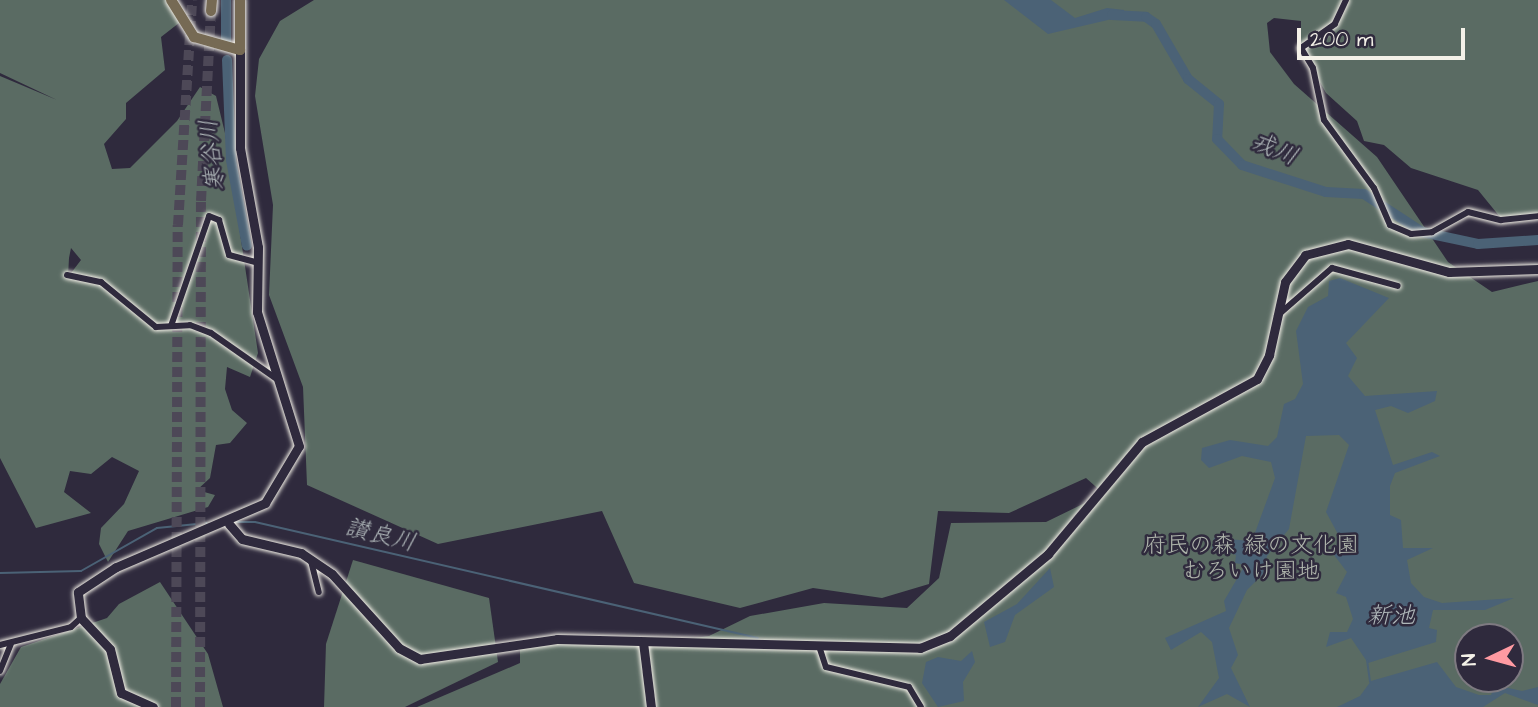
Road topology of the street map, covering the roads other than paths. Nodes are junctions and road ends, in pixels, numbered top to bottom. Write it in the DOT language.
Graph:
graph roads {
  1 [pos="171,0"];
  2 [pos="240,0"];
  3 [pos="1346,0"];
  4 [pos="240,50"];
  5 [pos="1538,216"];
  6 [pos="258,263"];
  7 [pos="1538,269"];
  8 [pos="68,275"];
  9 [pos="1398,286"];
  10 [pos="1277,316"];
  11 [pos="171,326"];
  12 [pos="278,380"];
  13 [pos="229,524"];
  14 [pos="310,559"];
  15 [pos="319,593"];
  16 [pos="81,618"];
  17 [pos="643,642"];
  18 [pos="11,644"];
  19 [pos="0,645"];
  20 [pos="819,646"];
  21 [pos="0,671"];
  22 [pos="153,707"];
  23 [pos="651,707"];
  24 [pos="921,707"];
  1 -- 4 [label="highway"];
  2 -- 4 [label="highway"];
  3 -- 5 [label="street"];
  4 -- 6 [label="street"];
  6 -- 11 [label="street"];
  6 -- 12 [label="street"];
  7 -- 10 [label="street"];
  8 -- 11 [label="street"];
  9 -- 10 [label="street"];
  10 -- 20 [label="street"];
  11 -- 12 [label="street"];
  12 -- 13 [label="street"];
  13 -- 14 [label="street"];
  13 -- 16 [label="street"];
  14 -- 15 [label="street"];
  14 -- 17 [label="street"];
  16 -- 18 [label="street"];
  16 -- 22 [label="street"];
  17 -- 20 [label="street"];
  17 -- 23 [label="street"];
  18 -- 19 [label="street"];
  18 -- 21 [label="street"];
  20 -- 24 [label="street"];
}
